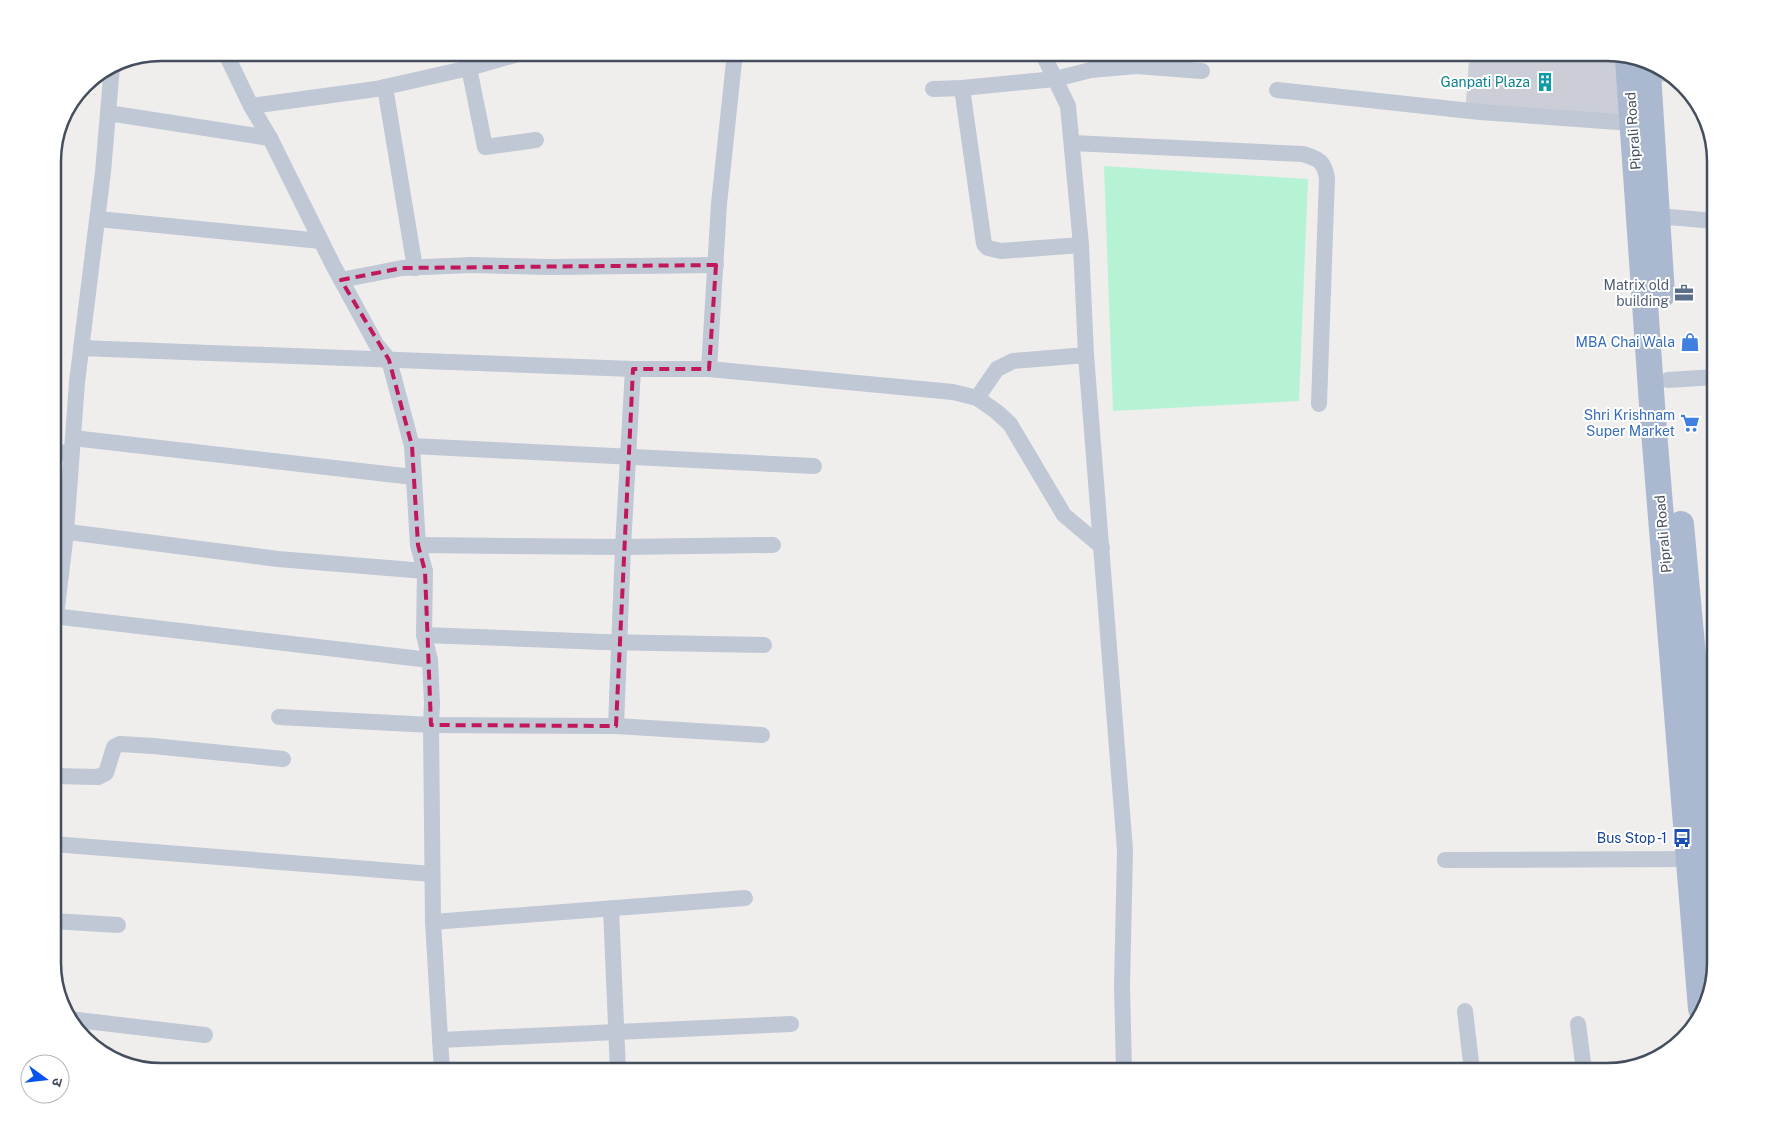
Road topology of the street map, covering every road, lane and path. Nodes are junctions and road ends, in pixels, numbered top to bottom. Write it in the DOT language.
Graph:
graph roads {
  1 [pos="229,61"];
  2 [pos="494,61"];
  3 [pos="734,61"];
  4 [pos="1046,61"];
  5 [pos="469,68"];
  6 [pos="1647,70"];
  7 [pos="1202,71"];
  8 [pos="1648,71"];
  9 [pos="111,75"];
  10 [pos="1055,79"];
  11 [pos="385,87"];
  12 [pos="962,88"];
  13 [pos="933,89"];
  14 [pos="1278,90"];
  15 [pos="251,106"];
  16 [pos="108,113"];
  17 [pos="1632,122"];
  18 [pos="270,138"];
  19 [pos="536,140"];
  20 [pos="1072,143"];
  21 [pos="1657,216"];
  22 [pos="98,218"];
  23 [pos="1707,221"];
  24 [pos="320,241"];
  25 [pos="1080,245"];
  26 [pos="716,265"];
  27 [pos="415,268"];
  28 [pos="341,280"];
  29 [pos="81,348"];
  30 [pos="1086,355"];
  31 [pos="389,360"];
  32 [pos="633,369"];
  33 [pos="709,370"];
  34 [pos="1707,377"];
  35 [pos="1668,380"];
  36 [pos="977,398"];
  37 [pos="1319,404"];
  38 [pos="72,446"];
  39 [pos="412,446"];
  40 [pos="61,449"];
  41 [pos="628,456"];
  42 [pos="814,466"];
  43 [pos="413,477"];
  44 [pos="61,518"];
  45 [pos="61,531"];
  46 [pos="418,545"];
  47 [pos="773,545"];
  48 [pos="623,547"];
  49 [pos="1102,547"];
  50 [pos="425,571"];
  51 [pos="61,617"];
  52 [pos="424,635"];
  53 [pos="619,642"];
  54 [pos="764,645"];
  55 [pos="430,660"];
  56 [pos="1704,668"];
  57 [pos="279,717"];
  58 [pos="431,725"];
  59 [pos="616,726"];
  60 [pos="762,735"];
  61 [pos="1707,736"];
  62 [pos="283,760"];
  63 [pos="61,776"];
  64 [pos="61,845"];
  65 [pos="1690,859"];
  66 [pos="1445,860"];
  67 [pos="432,874"];
  68 [pos="745,898"];
  69 [pos="611,909"];
  70 [pos="61,921"];
  71 [pos="433,922"];
  72 [pos="118,925"];
  73 [pos="1700,997"];
  74 [pos="1465,1011"];
  75 [pos="80,1020"];
  76 [pos="792,1024"];
  77 [pos="1578,1024"];
  78 [pos="617,1032"];
  79 [pos="205,1034"];
  80 [pos="440,1040"];
  81 [pos="441,1063"];
  82 [pos="618,1063"];
  83 [pos="1124,1063"];
  84 [pos="1471,1063"];
  85 [pos="1583,1063"];
  1 -- 15 [label="street"];
  2 -- 5 [label="street"];
  3 -- 26 [label="street"];
  4 -- 10 [label="street"];
  5 -- 11 [label="street"];
  5 -- 19 [label="street"];
  6 -- 17 [label="main road, Piprali Road"];
  7 -- 10 [label="street"];
  8 -- 21 [label="main road"];
  9 -- 16 [label="street"];
  10 -- 12 [label="street"];
  10 -- 20 [label="street"];
  11 -- 15 [label="street"];
  11 -- 27 [label="street"];
  12 -- 13 [label="street"];
  12 -- 25 [label="street"];
  14 -- 17 [label="street"];
  15 -- 18 [label="street"];
  16 -- 18 [label="street"];
  16 -- 22 [label="street"];
  17 -- 65 [label="main road, Piprali Road"];
  18 -- 24 [label="street"];
  20 -- 25 [label="street"];
  20 -- 37 [label="street"];
  21 -- 23 [label="street"];
  21 -- 35 [label="main road"];
  22 -- 24 [label="street"];
  22 -- 29 [label="street"];
  24 -- 28 [label="street"];
  25 -- 30 [label="street"];
  26 -- 27 [label="street"];
  26 -- 33 [label="street"];
  27 -- 28 [label="street"];
  28 -- 31 [label="street"];
  29 -- 31 [label="street"];
  29 -- 38 [label="street"];
  30 -- 36 [label="street"];
  30 -- 49 [label="street"];
  31 -- 32 [label="street"];
  31 -- 39 [label="street"];
  32 -- 33 [label="street"];
  32 -- 41 [label="street"];
  33 -- 36 [label="street"];
  34 -- 35 [label="street"];
  35 -- 56 [label="main road"];
  36 -- 49 [label="street"];
  38 -- 40 [label="street"];
  38 -- 43 [label="street"];
  38 -- 44 [label="street"];
  39 -- 41 [label="street"];
  39 -- 43 [label="street"];
  41 -- 42 [label="street"];
  41 -- 48 [label="street"];
  43 -- 46 [label="street"];
  45 -- 50 [label="street"];
  46 -- 48 [label="street"];
  46 -- 50 [label="street"];
  47 -- 48 [label="street"];
  48 -- 53 [label="street"];
  49 -- 83 [label="street"];
  50 -- 52 [label="street"];
  51 -- 55 [label="street"];
  52 -- 53 [label="street"];
  52 -- 55 [label="street"];
  53 -- 54 [label="street"];
  53 -- 59 [label="street"];
  55 -- 58 [label="street"];
  56 -- 61 [label="main road"];
  57 -- 58 [label="street"];
  58 -- 59 [label="street"];
  58 -- 67 [label="street"];
  59 -- 60 [label="street"];
  62 -- 63 [label="street"];
  64 -- 67 [label="street"];
  65 -- 66 [label="street"];
  65 -- 73 [label="main road, Piprali Road"];
  67 -- 71 [label="street"];
  68 -- 69 [label="street"];
  69 -- 71 [label="street"];
  69 -- 78 [label="street"];
  70 -- 72 [label="street"];
  71 -- 80 [label="street"];
  74 -- 84 [label="street"];
  75 -- 79 [label="street"];
  76 -- 78 [label="street"];
  77 -- 85 [label="street"];
  78 -- 80 [label="street"];
  78 -- 82 [label="street"];
  80 -- 81 [label="street"];
}
